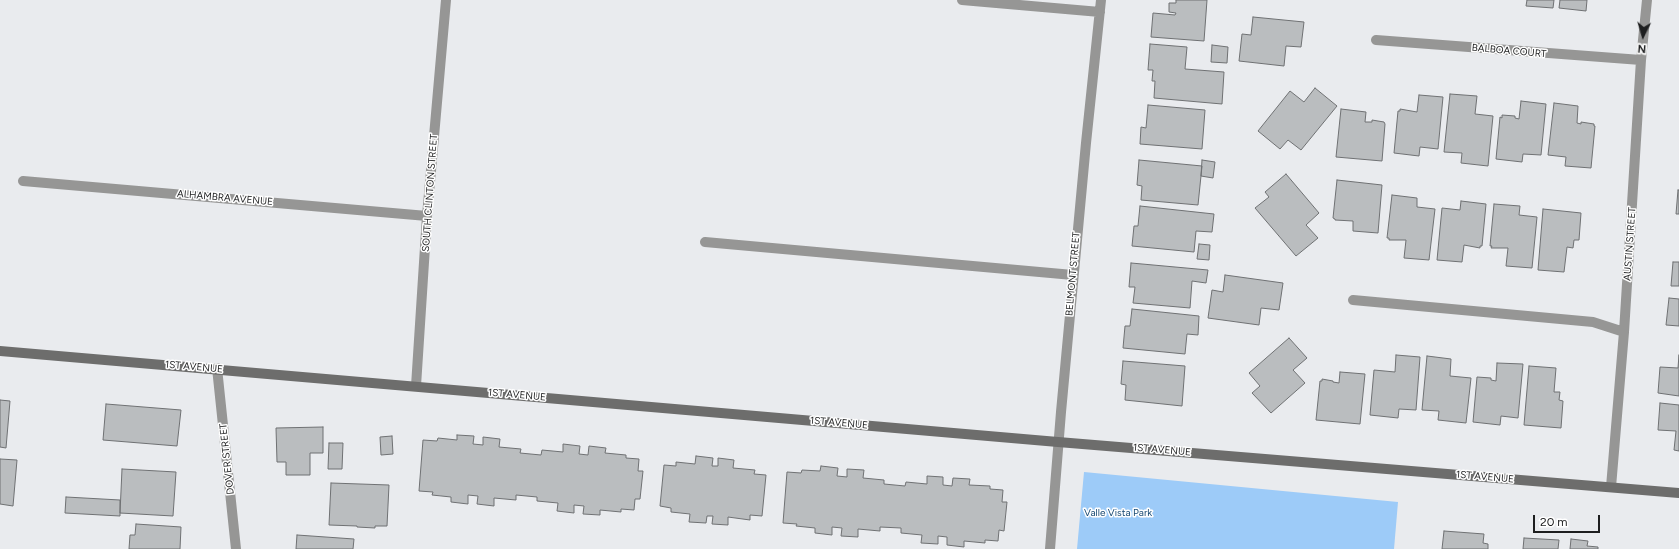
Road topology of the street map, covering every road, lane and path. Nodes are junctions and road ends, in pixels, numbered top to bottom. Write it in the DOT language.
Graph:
graph roads {
  1 [pos="446,0"];
  2 [pos="962,0"];
  3 [pos="1101,0"];
  4 [pos="1647,0"];
  5 [pos="1100,12"];
  6 [pos="1376,40"];
  7 [pos="1641,60"];
  8 [pos="23,181"];
  9 [pos="427,216"];
  10 [pos="705,242"];
  11 [pos="1073,275"];
  12 [pos="1353,300"];
  13 [pos="1624,332"];
  14 [pos="0,350"];
  15 [pos="217,368"];
  16 [pos="416,386"];
  17 [pos="1058,442"];
  18 [pos="1611,487"];
  19 [pos="1679,493"];
  20 [pos="236,549"];
  21 [pos="1050,549"];
  1 -- 9 [label="street, SOUTH CLINTON STREET"];
  2 -- 5 [label="street"];
  3 -- 5 [label="street, BELMONT STREET"];
  4 -- 7 [label="street, AUSTIN STREET"];
  5 -- 11 [label="street, BELMONT STREET"];
  6 -- 7 [label="street, BALBOA COURT"];
  7 -- 13 [label="street, AUSTIN STREET"];
  8 -- 9 [label="street, ALHAMBRA AVENUE"];
  9 -- 16 [label="street, SOUTH CLINTON STREET"];
  10 -- 11 [label="street"];
  11 -- 17 [label="street, BELMONT STREET"];
  12 -- 13 [label="street"];
  13 -- 18 [label="street, AUSTIN STREET"];
  14 -- 15 [label="street, 1ST AVENUE"];
  15 -- 16 [label="street, 1ST AVENUE"];
  15 -- 20 [label="street, DOVER STREET"];
  16 -- 17 [label="street, 1ST AVENUE"];
  17 -- 18 [label="street, 1ST AVENUE"];
  17 -- 21 [label="street, BELMONT STREET"];
  18 -- 19 [label="street, 1ST AVENUE"];
}
